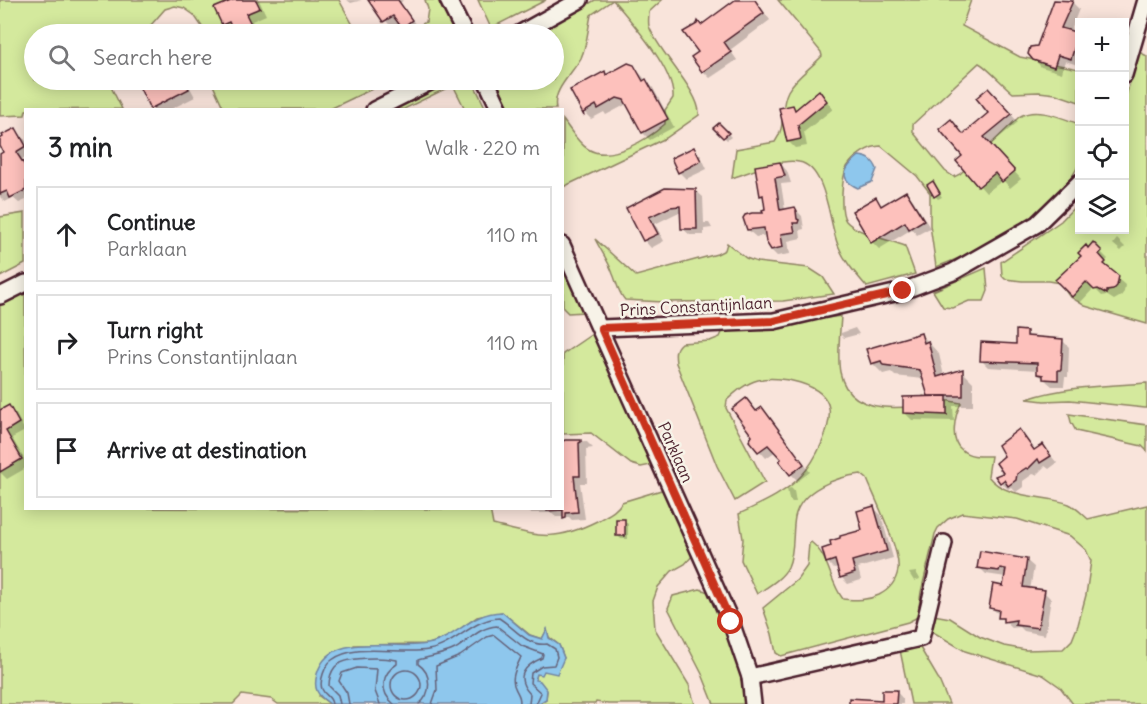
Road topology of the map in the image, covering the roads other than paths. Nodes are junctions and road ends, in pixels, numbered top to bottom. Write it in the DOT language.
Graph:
graph roads {
  1 [pos="448,0"];
  2 [pos="580,0"];
  3 [pos="1146,0"];
  4 [pos="460,24"];
  5 [pos="537,24"];
  6 [pos="1126,72"];
  7 [pos="414,90"];
  8 [pos="491,90"];
  9 [pos="378,108"];
  10 [pos="499,108"];
  11 [pos="1075,187"];
  12 [pos="564,249"];
  13 [pos="24,284"];
  14 [pos="0,296"];
  15 [pos="601,328"];
  16 [pos="944,543"];
  17 [pos="750,677"];
  18 [pos="753,704"];
  1 -- 4 [label="street"];
  2 -- 5 [label="street"];
  3 -- 6 [label="street"];
  7 -- 9 [label="street"];
  8 -- 10 [label="street"];
  11 -- 15 [label="street, Prins Constantijnlaan"];
  12 -- 15 [label="street, Parklaan"];
  13 -- 14 [label="street"];
  15 -- 17 [label="street, Parklaan"];
  16 -- 17 [label="street"];
  17 -- 18 [label="street, Parklaan"];
}
